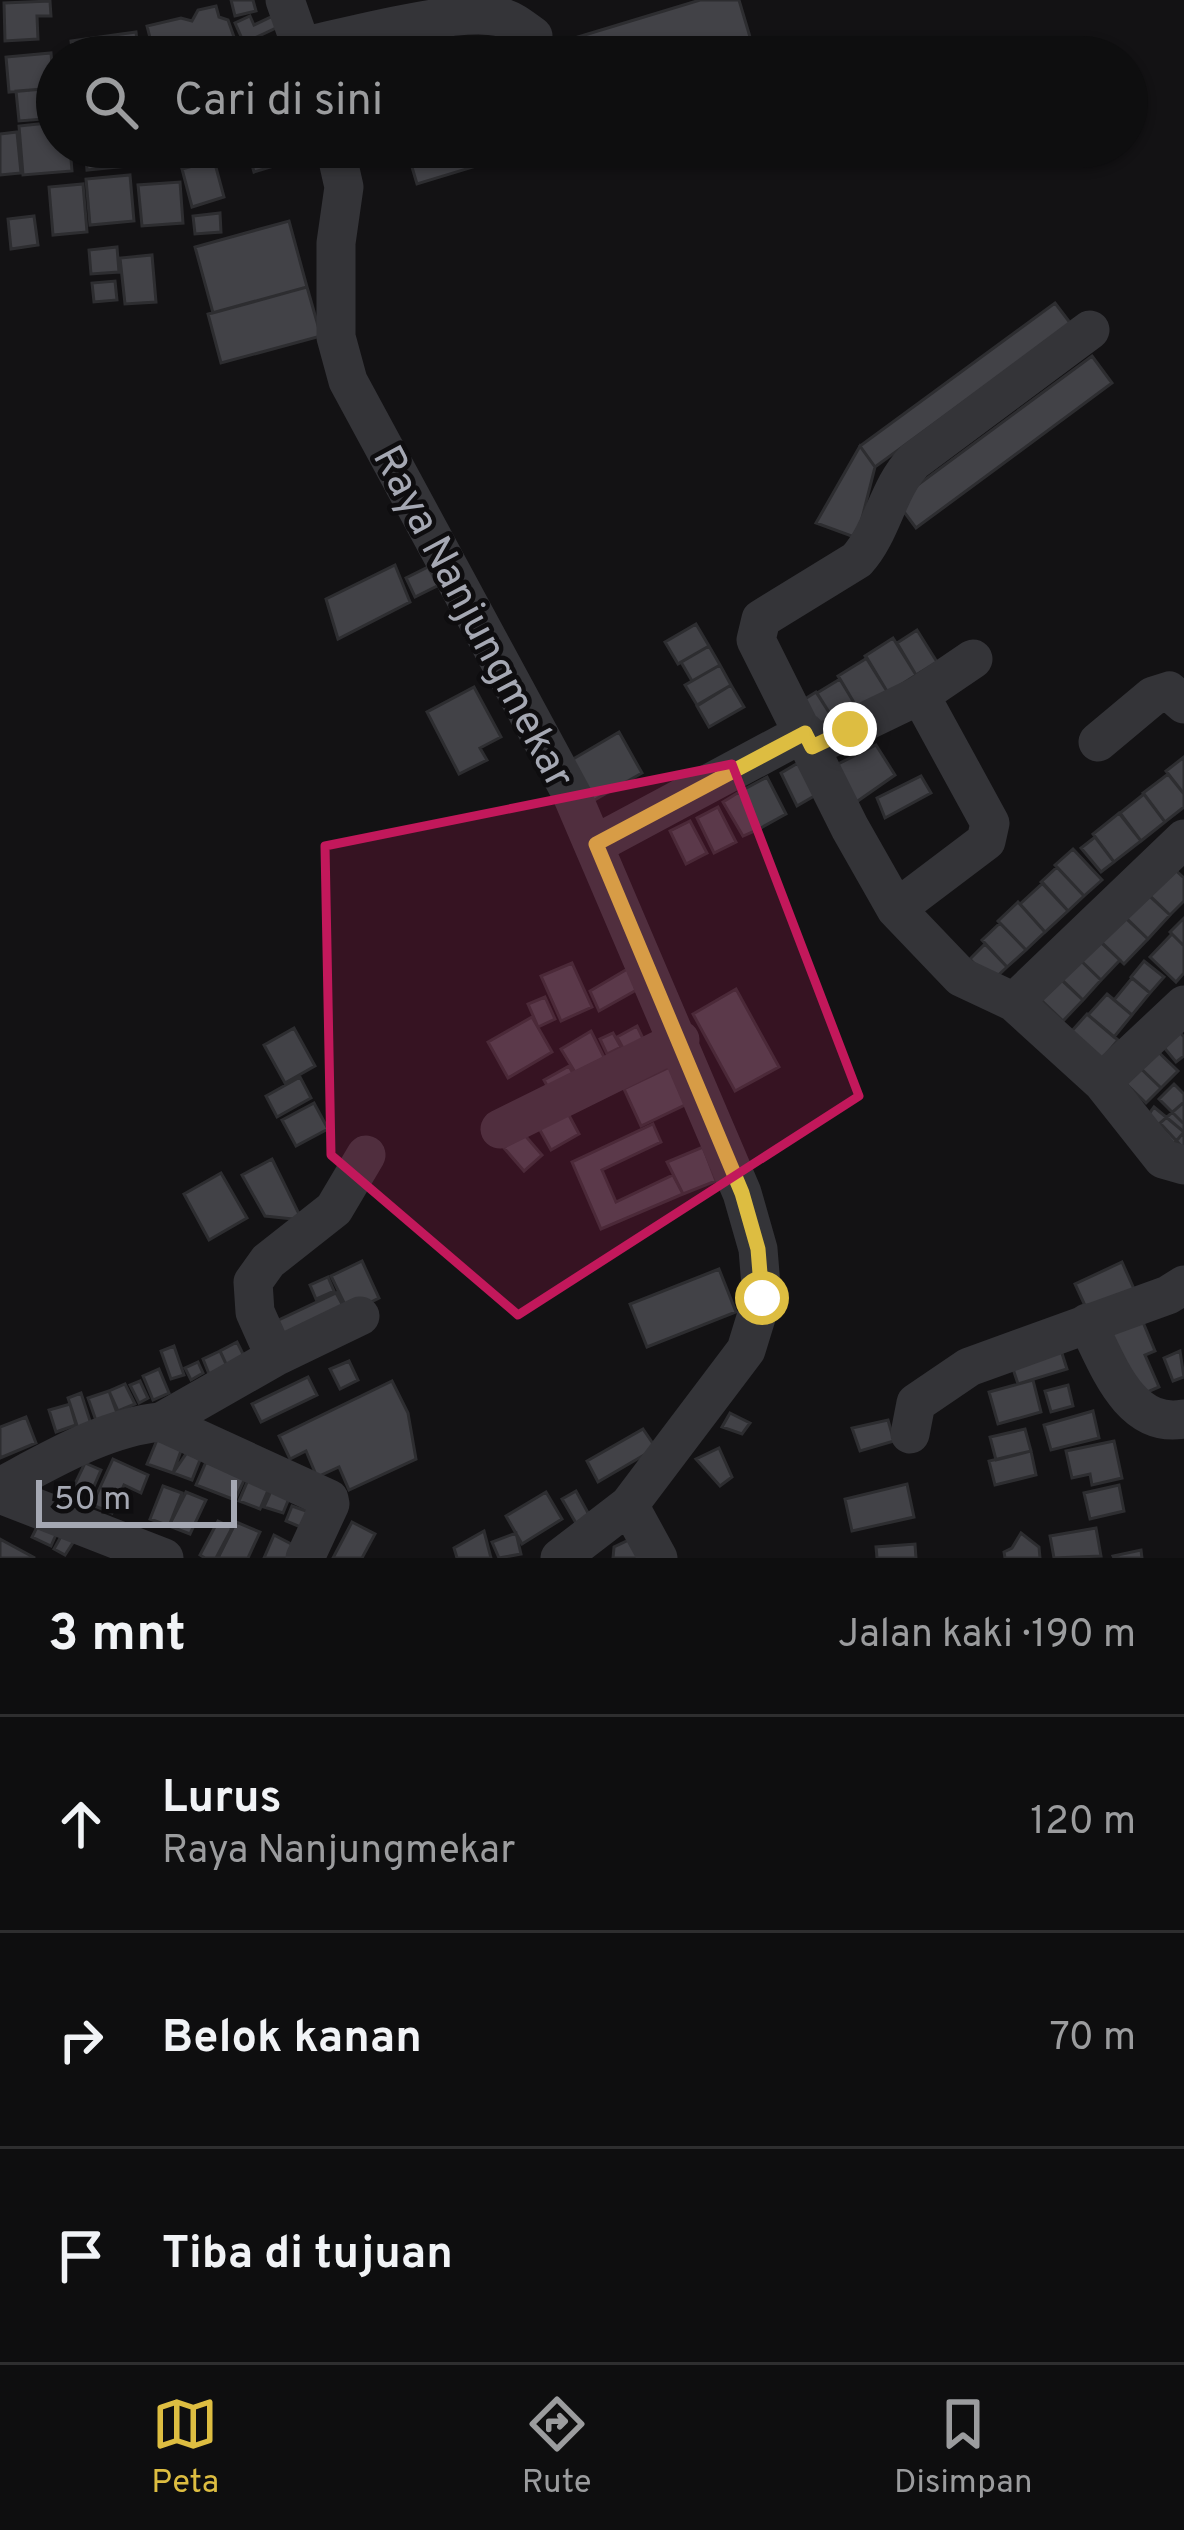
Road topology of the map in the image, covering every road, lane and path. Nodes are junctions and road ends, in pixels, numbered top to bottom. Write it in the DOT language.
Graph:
graph roads {
  1 [pos="285,0"];
  2 [pos="297,36"];
  3 [pos="365,36"];
  4 [pos="533,36"];
  5 [pos="340,168"];
  6 [pos="1090,330"];
  7 [pos="973,659"];
  8 [pos="920,695"];
  9 [pos="1184,704"];
  10 [pos="809,740"];
  11 [pos="1099,742"];
  12 [pos="1184,839"];
  13 [pos="596,844"];
  14 [pos="896,908"];
  15 [pos="1014,1002"];
  16 [pos="1184,1004"];
  17 [pos="680,1040"];
  18 [pos="1102,1082"];
  19 [pos="500,1129"];
  20 [pos="365,1155"];
  21 [pos="1184,1165"];
  22 [pos="1184,1285"];
  23 [pos="360,1316"];
  24 [pos="1087,1324"];
  25 [pos="275,1357"];
  26 [pos="1184,1419"];
  27 [pos="161,1422"];
  28 [pos="910,1434"];
  29 [pos="0,1490"];
  30 [pos="629,1504"];
  31 [pos="164,1558"];
  32 [pos="305,1558"];
  33 [pos="560,1558"];
  34 [pos="658,1558"];
  1 -- 2 [label="street"];
  3 -- 4 [label="street"];
  5 -- 13 [label="street, Raya Nanjungmekar"];
  6 -- 10 [label="street"];
  7 -- 8 [label="street"];
  8 -- 10 [label="street"];
  8 -- 14 [label="street"];
  9 -- 11 [label="street"];
  10 -- 13 [label="street"];
  10 -- 14 [label="street"];
  12 -- 15 [label="street"];
  13 -- 17 [label="street, Raya Nanjungmekar"];
  14 -- 15 [label="street"];
  15 -- 18 [label="street"];
  16 -- 18 [label="street"];
  17 -- 19 [label="street"];
  17 -- 30 [label="street, Raya Nanjungmekar"];
  18 -- 21 [label="street"];
  20 -- 25 [label="street"];
  22 -- 24 [label="street"];
  23 -- 25 [label="street"];
  24 -- 26 [label="street"];
  24 -- 28 [label="street"];
  25 -- 27 [label="street"];
  27 -- 29 [label="street"];
  27 -- 32 [label="street"];
  29 -- 31 [label="street"];
  30 -- 33 [label="street, Raya Nanjungmekar"];
  30 -- 34 [label="street"];
}
